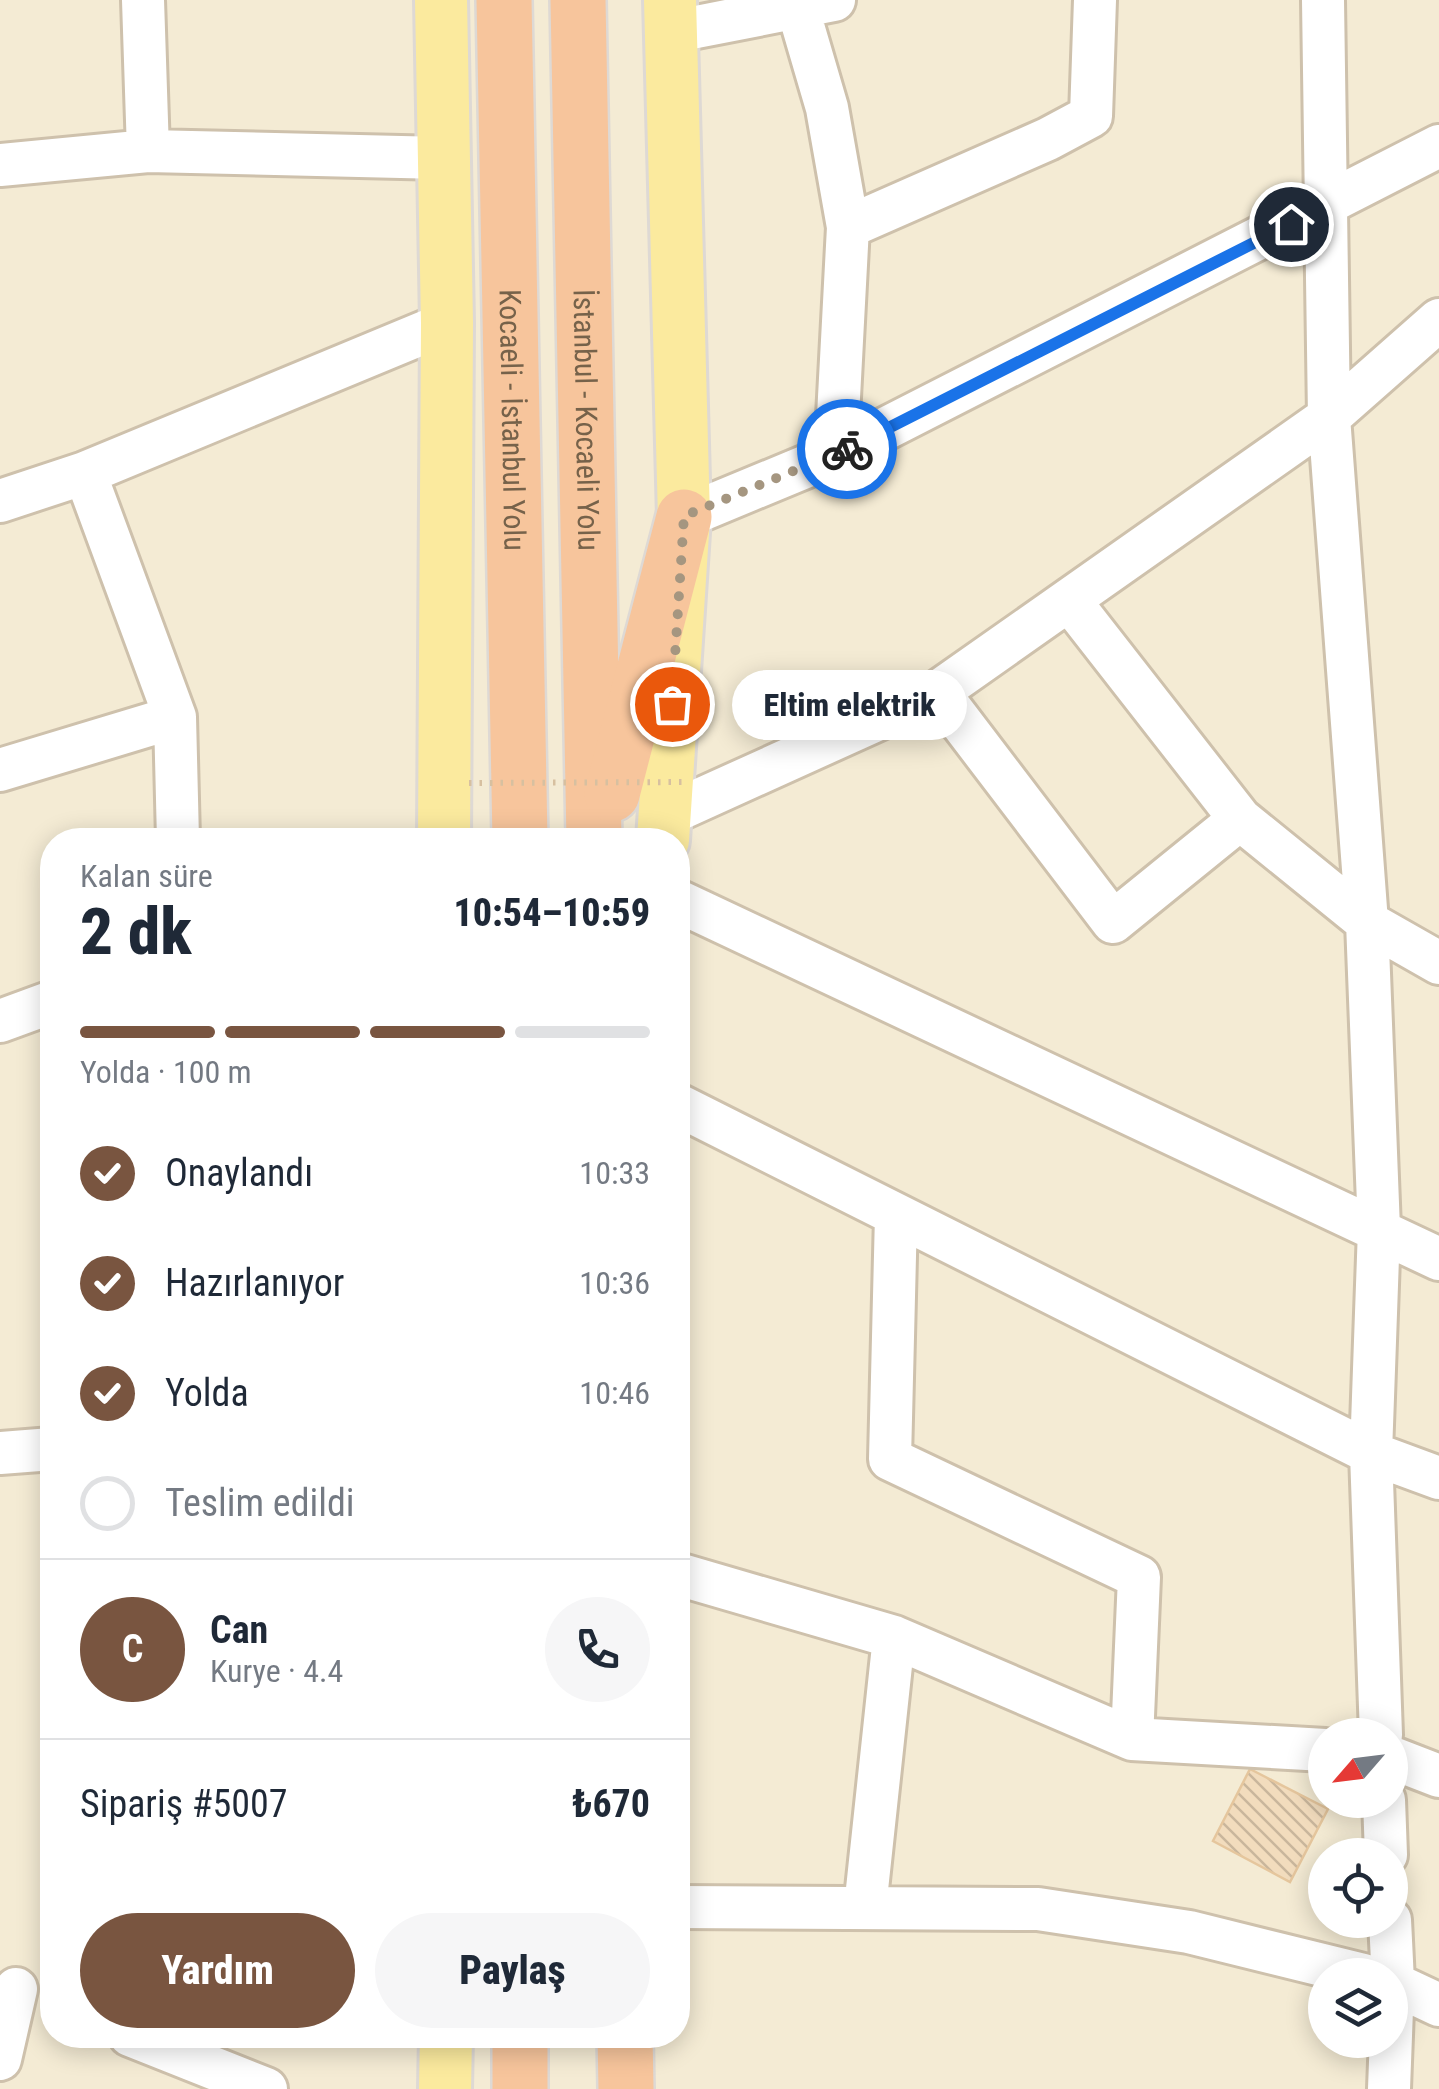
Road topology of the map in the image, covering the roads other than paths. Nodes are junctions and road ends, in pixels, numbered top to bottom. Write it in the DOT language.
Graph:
graph roads {
  1 [pos="143,0"];
  2 [pos="441,0"];
  3 [pos="504,0"];
  4 [pos="578,0"];
  5 [pos="1096,0"];
  6 [pos="1323,0"];
  7 [pos="816,4"];
  8 [pos="670,16"];
  9 [pos="1439,146"];
  10 [pos="148,152"];
  11 [pos="443,158"];
  12 [pos="0,165"];
  13 [pos="1326,206"];
  14 [pos="848,228"];
  15 [pos="447,324"];
  16 [pos="1435,332"];
  17 [pos="1329,416"];
  18 [pos="836,454"];
  19 [pos="85,473"];
  20 [pos="0,502"];
  21 [pos="684,516"];
  22 [pos="1069,600"];
  23 [pos="938,692"];
  24 [pos="175,717"];
  25 [pos="0,770"];
  26 [pos="672,813"];
  27 [pos="1240,818"];
  28 [pos="178,828"];
  29 [pos="444,828"];
  30 [pos="520,828"];
  31 [pos="597,828"];
  32 [pos="600,828"];
  33 [pos="690,907"];
  34 [pos="1367,922"];
  35 [pos="1439,963"];
  36 [pos="40,1009"];
  37 [pos="0,1021"];
  38 [pos="690,1111"];
  39 [pos="896,1215"];
  40 [pos="1379,1229"];
  41 [pos="1439,1259"];
  42 [pos="40,1450"];
  43 [pos="1371,1452"];
  44 [pos="0,1454"];
  45 [pos="1439,1478"];
  46 [pos="690,1578"];
  47 [pos="894,1638"];
  48 [pos="1379,1718"];
  49 [pos="1132,1739"];
  50 [pos="1308,1749"];
  51 [pos="1408,1764"];
  52 [pos="1439,1776"];
  53 [pos="690,1907"];
  54 [pos="865,1908"];
  55 [pos="1308,1962"];
  56 [pos="1408,1991"];
  57 [pos="23,1992"];
  58 [pos="1439,2005"];
  59 [pos="163,2048"];
  60 [pos="446,2048"];
  61 [pos="520,2048"];
  62 [pos="588,2048"];
  63 [pos="625,2048"];
  64 [pos="634,2048"];
  65 [pos="1387,2058"];
  66 [pos="0,2059"];
  67 [pos="266,2089"];
  68 [pos="446,2089"];
  69 [pos="520,2089"];
  70 [pos="588,2089"];
  71 [pos="628,2089"];
  72 [pos="1389,2089"];
  1 -- 10 [label="street"];
  2 -- 11 [label="main road"];
  3 -- 30 [label="highway, Kocaeli - İstanbul Yolu"];
  4 -- 31 [label="highway, İstanbul - Kocaeli Yolu"];
  5 -- 14 [label="street"];
  6 -- 13 [label="street"];
  7 -- 8 [label="street"];
  7 -- 14 [label="street"];
  8 -- 21 [label="main road"];
  9 -- 13 [label="street"];
  10 -- 11 [label="street"];
  10 -- 12 [label="street"];
  11 -- 15 [label="main road"];
  13 -- 17 [label="street"];
  13 -- 18 [label="street"];
  14 -- 18 [label="street"];
  15 -- 19 [label="street"];
  15 -- 29 [label="main road"];
  16 -- 17 [label="street"];
  17 -- 22 [label="street"];
  17 -- 34 [label="street"];
  18 -- 21 [label="street"];
  19 -- 20 [label="street"];
  19 -- 24 [label="street"];
  21 -- 26 [label="main road"];
  21 -- 32 [label="highway"];
  22 -- 23 [label="street"];
  22 -- 27 [label="street"];
  23 -- 26 [label="street"];
  23 -- 27 [label="street"];
  24 -- 25 [label="street"];
  24 -- 28 [label="street"];
  27 -- 34 [label="street"];
  33 -- 40 [label="street"];
  34 -- 35 [label="street"];
  34 -- 40 [label="street"];
  36 -- 37 [label="street"];
  38 -- 39 [label="street"];
  39 -- 43 [label="street"];
  39 -- 49 [label="street"];
  40 -- 41 [label="street"];
  40 -- 43 [label="street"];
  42 -- 44 [label="street"];
  43 -- 45 [label="street"];
  43 -- 48 [label="street"];
  46 -- 47 [label="street"];
  47 -- 49 [label="street"];
  47 -- 54 [label="street"];
  49 -- 50 [label="street"];
  51 -- 52 [label="street"];
  53 -- 54 [label="street"];
  54 -- 55 [label="street"];
  56 -- 58 [label="street"];
  57 -- 66 [label="street"];
  59 -- 67 [label="street"];
  60 -- 68 [label="main road"];
  61 -- 69 [label="highway"];
  62 -- 70 [label="highway"];
  63 -- 71 [label="highway"];
  64 -- 71 [label="main road"];
  65 -- 72 [label="street"];
}
